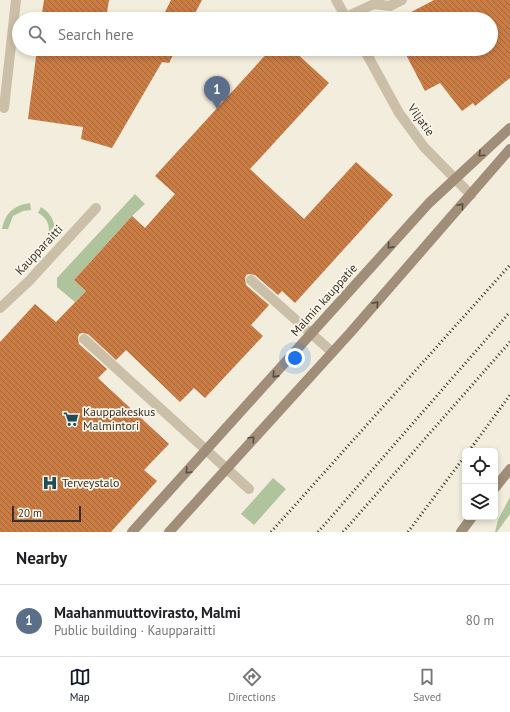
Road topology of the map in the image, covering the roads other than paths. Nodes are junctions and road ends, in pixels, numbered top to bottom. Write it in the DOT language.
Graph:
graph roads {
  1 [pos="16,0"];
  2 [pos="336,0"];
  3 [pos="402,0"];
  4 [pos="375,2"];
  5 [pos="15,12"];
  6 [pos="343,12"];
  7 [pos="358,12"];
  8 [pos="12,36"];
  9 [pos="368,56"];
  10 [pos="4,108"];
  11 [pos="510,128"];
  12 [pos="510,149"];
  13 [pos="455,178"];
  14 [pos="471,195"];
  15 [pos="96,208"];
  16 [pos="251,280"];
  17 [pos="0,308"];
  18 [pos="311,334"];
  19 [pos="84,339"];
  20 [pos="332,352"];
  21 [pos="207,451"];
  22 [pos="226,468"];
  23 [pos="510,469"];
  24 [pos="498,484"];
  25 [pos="249,489"];
  26 [pos="470,520"];
  27 [pos="132,532"];
  28 [pos="169,532"];
  29 [pos="461,532"];
  1 -- 5 [label="street"];
  2 -- 6 [label="street"];
  3 -- 4 [label="street"];
  4 -- 7 [label="street"];
  8 -- 10 [label="street"];
  9 -- 13 [label="street, Viljatie"];
  11 -- 13 [label="main road, Malmin kauppatie, one-way"];
  12 -- 14 [label="main road"];
  13 -- 14 [label="street, Viljatie"];
  13 -- 18 [label="main road, Malmin kauppatie, one-way"];
  20 -- 14 [label="main road, one-way"];
  15 -- 17 [label="street, Kaupparaitti"];
  16 -- 18 [label="street"];
  18 -- 20 [label="street"];
  18 -- 21 [label="main road, Malmin kauppatie, one-way"];
  19 -- 21 [label="street"];
  22 -- 20 [label="main road, one-way"];
  21 -- 22 [label="street"];
  21 -- 27 [label="main road, Malmin kauppatie, one-way"];
  22 -- 25 [label="street"];
  22 -- 28 [label="main road"];
  23 -- 24 [label="main road"];
  26 -- 29 [label="main road"];
}
